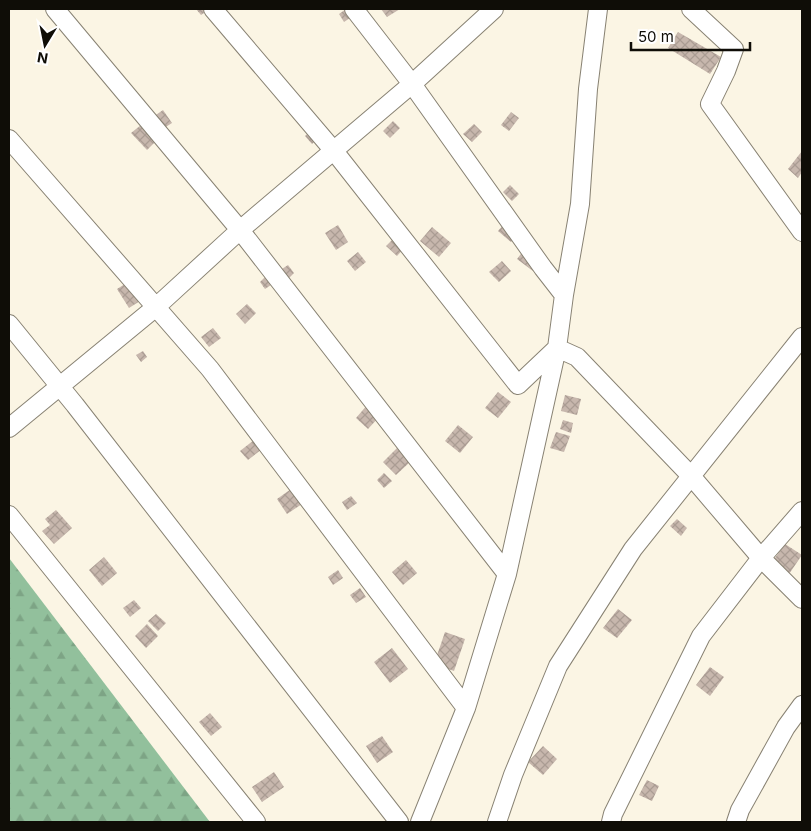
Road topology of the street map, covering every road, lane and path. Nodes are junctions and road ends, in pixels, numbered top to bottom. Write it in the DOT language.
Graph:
graph roads {
  1 [pos="55,9"];
  2 [pos="213,9"];
  3 [pos="354,9"];
  4 [pos="494,9"];
  5 [pos="598,9"];
  6 [pos="691,9"];
  7 [pos="412,84"];
  8 [pos="9,139"];
  9 [pos="334,151"];
  10 [pos="240,230"];
  11 [pos="802,232"];
  12 [pos="564,295"];
  13 [pos="156,307"];
  14 [pos="9,324"];
  15 [pos="802,336"];
  16 [pos="556,348"];
  17 [pos="60,387"];
  18 [pos="9,428"];
  19 [pos="692,477"];
  20 [pos="802,511"];
  21 [pos="9,515"];
  22 [pos="762,558"];
  23 [pos="507,574"];
  24 [pos="802,598"];
  25 [pos="802,705"];
  26 [pos="466,708"];
  27 [pos="256,822"];
  28 [pos="399,822"];
  29 [pos="420,822"];
  30 [pos="497,822"];
  31 [pos="611,822"];
  32 [pos="736,822"];
  1 -- 10 [label="street"];
  2 -- 9 [label="street"];
  3 -- 7 [label="street"];
  4 -- 7 [label="street"];
  5 -- 12 [label="street"];
  6 -- 11 [label="street"];
  7 -- 9 [label="street"];
  7 -- 12 [label="street"];
  8 -- 13 [label="street"];
  9 -- 10 [label="street"];
  9 -- 16 [label="street"];
  10 -- 13 [label="street"];
  10 -- 23 [label="street"];
  12 -- 16 [label="street"];
  13 -- 17 [label="street"];
  13 -- 26 [label="street"];
  14 -- 17 [label="street"];
  15 -- 19 [label="street"];
  16 -- 19 [label="street"];
  16 -- 23 [label="street"];
  17 -- 18 [label="street"];
  17 -- 28 [label="street"];
  19 -- 22 [label="street"];
  19 -- 30 [label="street"];
  20 -- 22 [label="street"];
  21 -- 27 [label="street"];
  22 -- 24 [label="street"];
  22 -- 31 [label="street"];
  23 -- 26 [label="street"];
  25 -- 32 [label="street"];
  26 -- 29 [label="street"];
}
